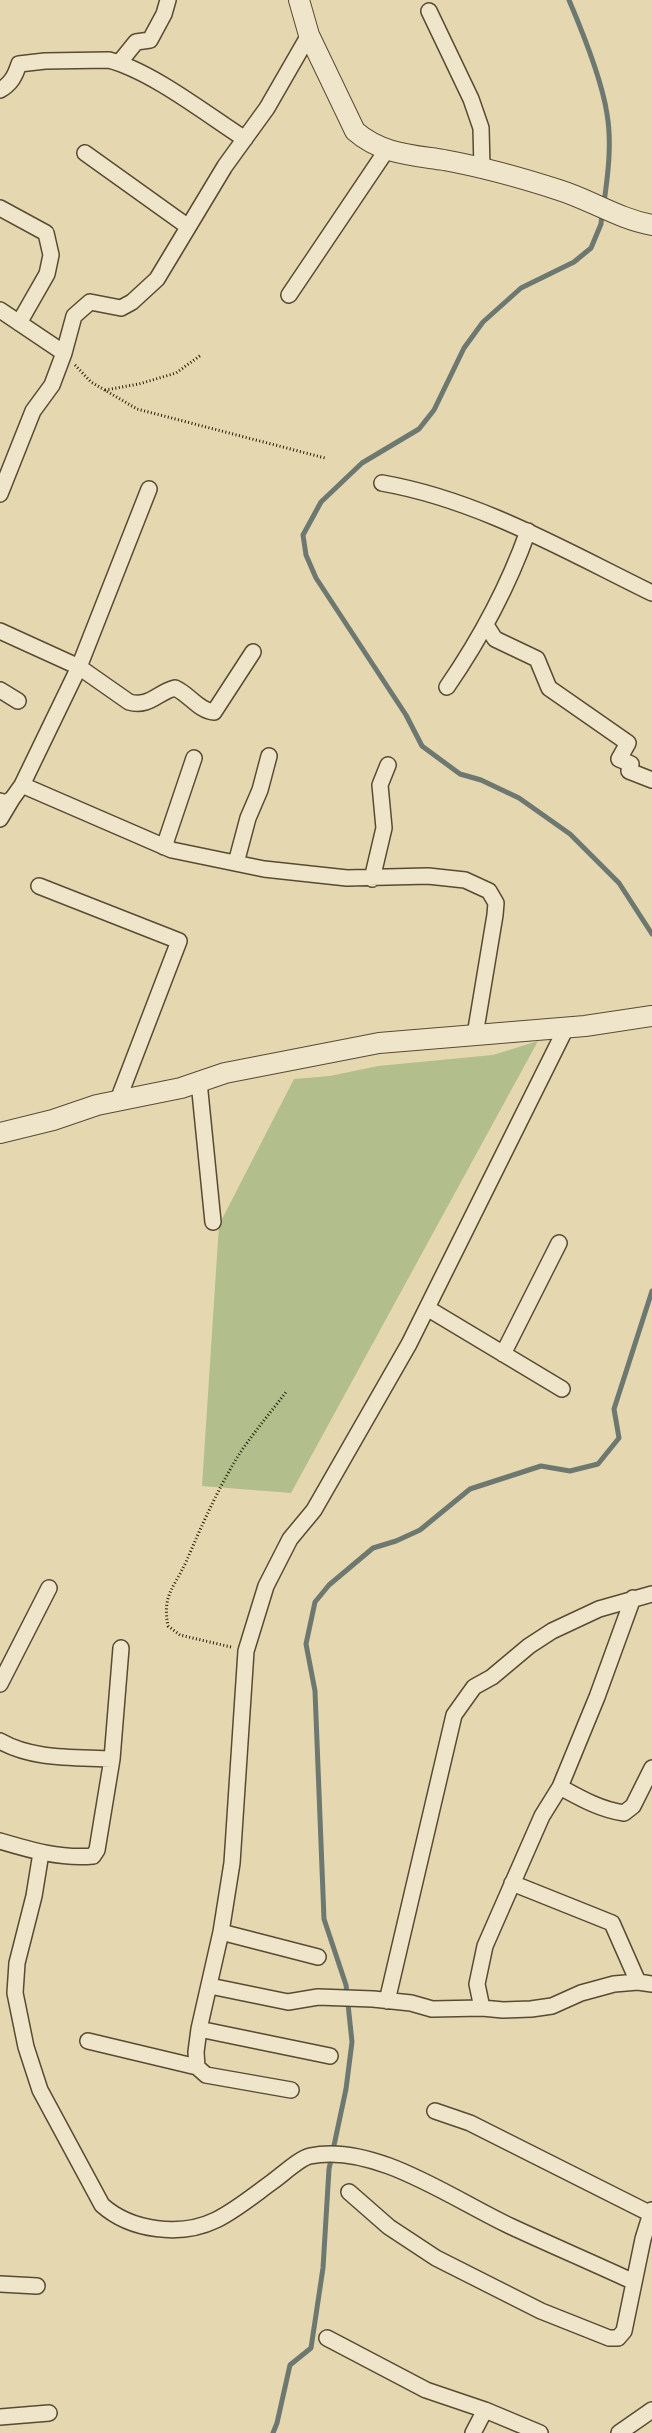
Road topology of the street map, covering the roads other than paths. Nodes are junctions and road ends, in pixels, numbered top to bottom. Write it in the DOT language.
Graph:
graph roads {
  1 [pos="168,0"];
  2 [pos="299,0"];
  3 [pos="429,12"];
  4 [pos="309,35"];
  5 [pos="119,63"];
  6 [pos="0,90"];
  7 [pos="245,139"];
  8 [pos="386,151"];
  9 [pos="85,154"];
  10 [pos="482,168"];
  11 [pos="0,208"];
  12 [pos="643,223"];
  13 [pos="187,226"];
  14 [pos="290,295"];
  15 [pos="0,310"];
  16 [pos="19,323"];
  17 [pos="64,354"];
  18 [pos="382,483"];
  19 [pos="149,489"];
  20 [pos="0,494"];
  21 [pos="528,531"];
  22 [pos="652,594"];
  23 [pos="486,626"];
  24 [pos="0,631"];
  25 [pos="253,652"];
  26 [pos="79,668"];
  27 [pos="447,687"];
  28 [pos="0,690"];
  29 [pos="18,701"];
  30 [pos="269,756"];
  31 [pos="194,758"];
  32 [pos="388,765"];
  33 [pos="652,780"];
  34 [pos="22,786"];
  35 [pos="6,800"];
  36 [pos="0,818"];
  37 [pos="164,847"];
  38 [pos="236,863"];
  39 [pos="372,879"];
  40 [pos="39,886"];
  41 [pos="652,1016"];
  42 [pos="567,1026"];
  43 [pos="474,1035"];
  44 [pos="199,1082"];
  45 [pos="118,1100"];
  46 [pos="0,1133"];
  47 [pos="213,1222"];
  48 [pos="559,1243"];
  49 [pos="427,1308"];
  50 [pos="504,1354"];
  51 [pos="562,1389"];
  52 [pos="48,1588"];
  53 [pos="652,1594"];
  54 [pos="634,1598"];
  55 [pos="121,1648"];
  56 [pos="0,1684"];
  57 [pos="0,1741"];
  58 [pos="112,1759"];
  59 [pos="652,1768"];
  60 [pos="560,1787"];
  61 [pos="0,1841"];
  62 [pos="41,1853"];
  63 [pos="512,1883"];
  64 [pos="221,1932"];
  65 [pos="318,1957"];
  66 [pos="645,1983"];
  67 [pos="210,1986"];
  68 [pos="380,2000"];
  69 [pos="482,2008"];
  70 [pos="199,2029"];
  71 [pos="88,2041"];
  72 [pos="330,2056"];
  73 [pos="197,2067"];
  74 [pos="290,2090"];
  75 [pos="435,2111"];
  76 [pos="350,2192"];
  77 [pos="651,2212"];
  78 [pos="634,2282"];
  79 [pos="0,2284"];
  80 [pos="37,2286"];
  81 [pos="327,2338"];
  82 [pos="485,2410"];
  83 [pos="652,2410"];
  84 [pos="49,2413"];
  85 [pos="0,2418"];
  86 [pos="473,2433"];
  87 [pos="540,2433"];
  88 [pos="620,2433"];
  1 -- 5 [label="street"];
  2 -- 4 [label="street"];
  3 -- 10 [label="street"];
  4 -- 7 [label="street"];
  4 -- 8 [label="street"];
  5 -- 6 [label="street"];
  5 -- 7 [label="street"];
  7 -- 13 [label="street"];
  8 -- 10 [label="street"];
  8 -- 14 [label="street"];
  9 -- 13 [label="street"];
  10 -- 12 [label="street"];
  11 -- 16 [label="street"];
  13 -- 17 [label="street"];
  15 -- 16 [label="street"];
  16 -- 17 [label="street"];
  17 -- 20 [label="street"];
  18 -- 21 [label="street"];
  19 -- 26 [label="street"];
  21 -- 22 [label="street"];
  21 -- 23 [label="street"];
  23 -- 27 [label="street"];
  23 -- 33 [label="street"];
  24 -- 26 [label="street"];
  25 -- 26 [label="street"];
  26 -- 34 [label="street"];
  28 -- 29 [label="street"];
  30 -- 38 [label="street"];
  31 -- 37 [label="street"];
  32 -- 39 [label="street"];
  34 -- 35 [label="street"];
  34 -- 37 [label="street"];
  35 -- 36 [label="street"];
  37 -- 38 [label="street"];
  38 -- 39 [label="street"];
  39 -- 43 [label="street"];
  40 -- 45 [label="street"];
  41 -- 42 [label="street"];
  42 -- 43 [label="street"];
  42 -- 49 [label="street"];
  43 -- 44 [label="street"];
  44 -- 45 [label="street"];
  44 -- 47 [label="street"];
  45 -- 46 [label="street"];
  48 -- 50 [label="street"];
  49 -- 50 [label="street"];
  49 -- 64 [label="street"];
  50 -- 51 [label="street"];
  52 -- 56 [label="street"];
  53 -- 54 [label="street"];
  54 -- 60 [label="street"];
  54 -- 68 [label="street"];
  55 -- 58 [label="street"];
  57 -- 58 [label="street"];
  58 -- 62 [label="street"];
  59 -- 60 [label="street"];
  60 -- 63 [label="street"];
  61 -- 62 [label="street"];
  62 -- 78 [label="street"];
  63 -- 66 [label="street"];
  63 -- 69 [label="street"];
  64 -- 65 [label="street"];
  64 -- 67 [label="street"];
  66 -- 69 [label="street"];
  67 -- 68 [label="street"];
  67 -- 70 [label="street"];
  68 -- 69 [label="street"];
  70 -- 72 [label="street"];
  70 -- 73 [label="street"];
  71 -- 73 [label="street"];
  73 -- 74 [label="street"];
  75 -- 77 [label="street"];
  76 -- 78 [label="street"];
  77 -- 78 [label="street"];
  79 -- 80 [label="street"];
  81 -- 82 [label="street"];
  82 -- 86 [label="street"];
  82 -- 87 [label="street"];
  83 -- 88 [label="street"];
  84 -- 85 [label="street"];
}
